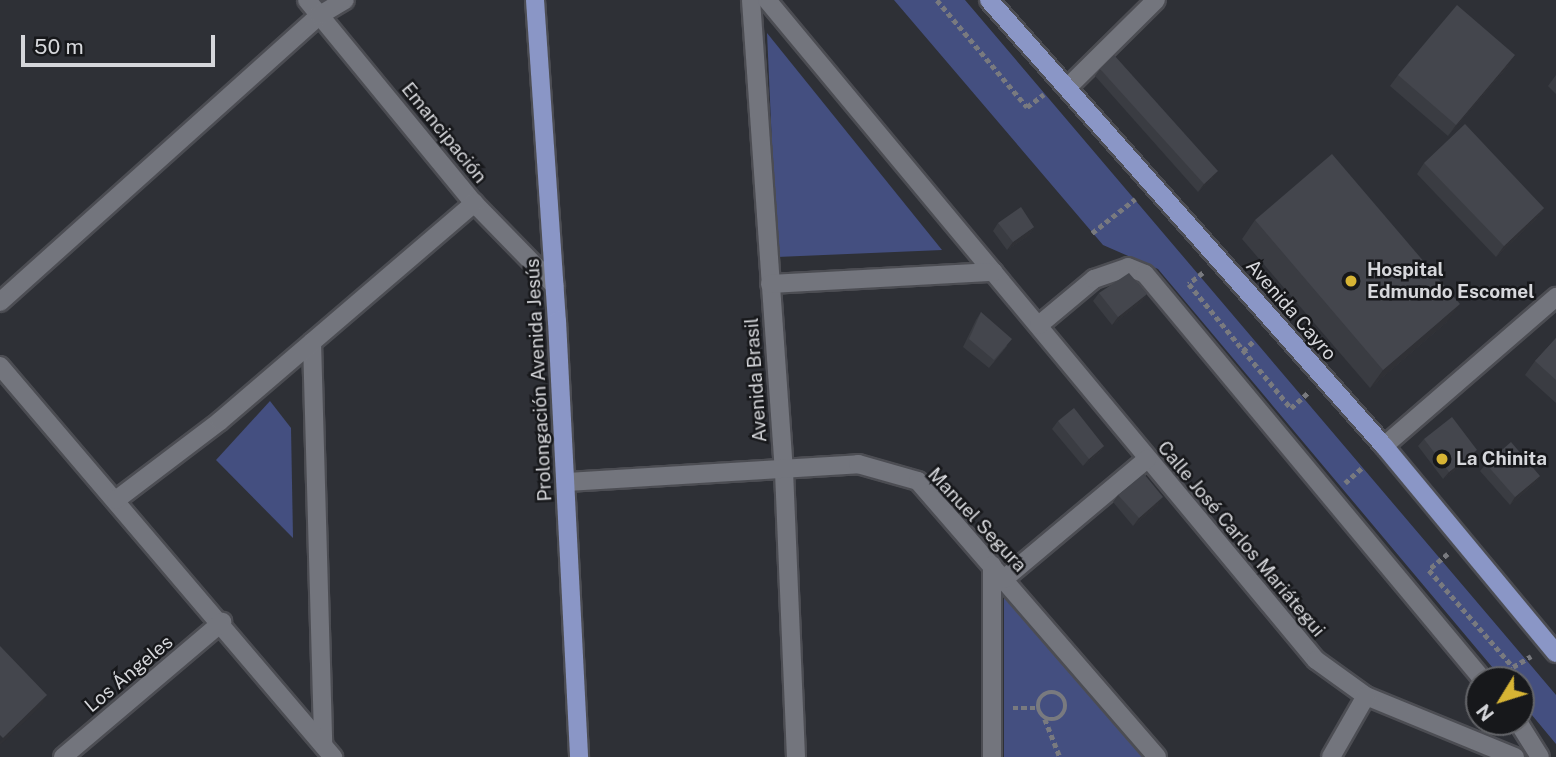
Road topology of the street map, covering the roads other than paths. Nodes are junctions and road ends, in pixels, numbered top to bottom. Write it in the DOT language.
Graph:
graph roads {
  1 [pos="307,0"];
  2 [pos="345,0"];
  3 [pos="535,0"];
  4 [pos="751,0"];
  5 [pos="767,0"];
  6 [pos="989,0"];
  7 [pos="1156,0"];
  8 [pos="320,15"];
  9 [pos="1067,88"];
  10 [pos="474,203"];
  11 [pos="994,272"];
  12 [pos="771,284"];
  13 [pos="555,286"];
  14 [pos="1556,297"];
  15 [pos="0,302"];
  16 [pos="1039,325"];
  17 [pos="312,342"];
  18 [pos="0,366"];
  19 [pos="1384,446"];
  20 [pos="1147,459"];
  21 [pos="784,471"];
  22 [pos="567,482"];
  23 [pos="116,500"];
  24 [pos="998,572"];
  25 [pos="222,622"];
  26 [pos="1556,653"];
  27 [pos="1471,666"];
  28 [pos="1366,696"];
  29 [pos="1527,736"];
  30 [pos="328,751"];
  31 [pos="63,757"];
  32 [pos="579,757"];
  33 [pos="796,757"];
  34 [pos="992,757"];
  35 [pos="1157,757"];
  36 [pos="1331,757"];
  37 [pos="1515,757"];
  38 [pos="1540,757"];
  1 -- 8 [label="street, Emancipación"];
  2 -- 8 [label="street"];
  3 -- 13 [label="main road, Prolongación Avenida Jesús"];
  4 -- 12 [label="street, Avenida Brasil"];
  5 -- 11 [label="street, Calle José Carlos Mariátegui"];
  6 -- 9 [label="main road, Avenida Cayro"];
  7 -- 9 [label="street"];
  8 -- 10 [label="street, Emancipación"];
  8 -- 15 [label="street"];
  9 -- 19 [label="main road, Avenida Cayro"];
  10 -- 13 [label="street, Emancipación"];
  10 -- 17 [label="street"];
  11 -- 12 [label="street"];
  11 -- 16 [label="street, Calle José Carlos Mariátegui"];
  12 -- 21 [label="street, Avenida Brasil"];
  13 -- 22 [label="main road, Prolongación Avenida Jesús"];
  14 -- 19 [label="street"];
  16 -- 20 [label="street, Calle José Carlos Mariátegui"];
  16 -- 27 [label="street"];
  17 -- 23 [label="street"];
  17 -- 30 [label="street"];
  18 -- 23 [label="street"];
  19 -- 26 [label="main road, Avenida Cayro"];
  20 -- 24 [label="street"];
  20 -- 28 [label="street, Calle José Carlos Mariátegui"];
  21 -- 22 [label="street, Manuel Segura"];
  21 -- 24 [label="street, Manuel Segura"];
  21 -- 33 [label="street, Avenida Brasil"];
  22 -- 32 [label="main road, Prolongación Avenida Jesús"];
  23 -- 25 [label="street"];
  24 -- 34 [label="street"];
  24 -- 35 [label="street, Manuel Segura"];
  25 -- 30 [label="street"];
  25 -- 31 [label="street, Los Ángeles"];
  28 -- 36 [label="street"];
  28 -- 37 [label="street, Calle José Carlos Mariátegui"];
  29 -- 38 [label="street"];
}
